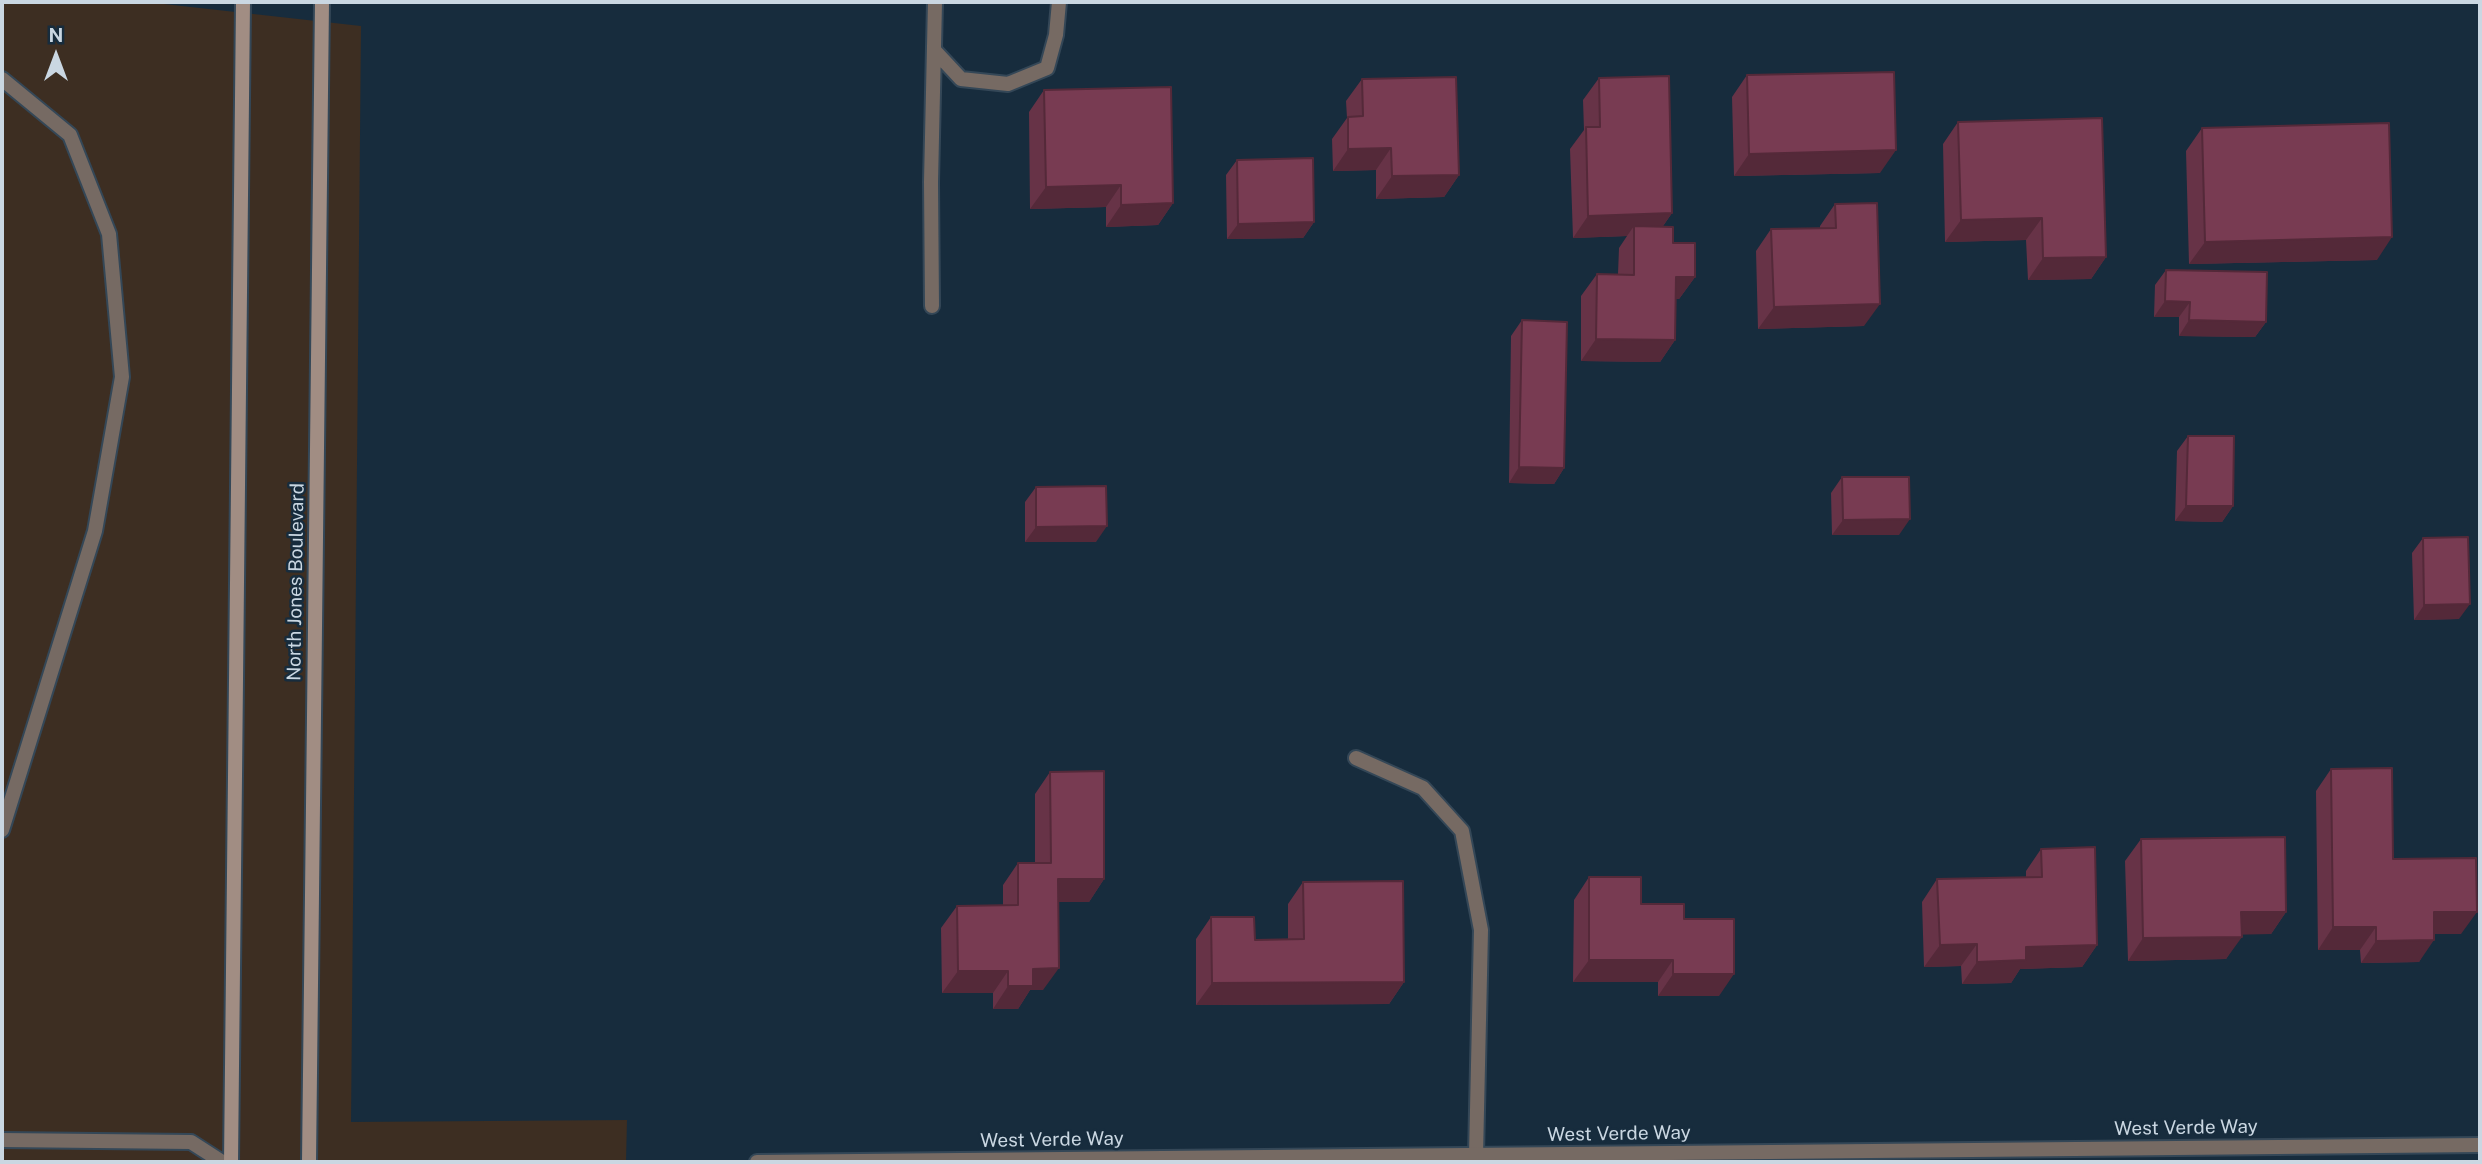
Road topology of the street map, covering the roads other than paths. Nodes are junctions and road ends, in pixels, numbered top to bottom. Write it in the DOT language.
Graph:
graph roads {
  1 [pos="243,2"];
  2 [pos="322,2"];
  3 [pos="935,2"];
  4 [pos="1059,2"];
  5 [pos="934,50"];
  6 [pos="2,79"];
  7 [pos="932,306"];
  8 [pos="1356,758"];
  9 [pos="2,830"];
  10 [pos="2,1140"];
  11 [pos="2480,1144"];
  12 [pos="1476,1155"];
  13 [pos="222,1162"];
  14 [pos="231,1162"];
  15 [pos="309,1162"];
  16 [pos="757,1162"];
  1 -- 14 [label="main road"];
  2 -- 15 [label="main road, North Jones Boulevard"];
  3 -- 5 [label="street"];
  4 -- 5 [label="street"];
  5 -- 7 [label="street"];
  6 -- 9 [label="street"];
  8 -- 12 [label="street"];
  10 -- 13 [label="street"];
  11 -- 12 [label="street, West Verde Way"];
  12 -- 16 [label="street, West Verde Way"];
}
